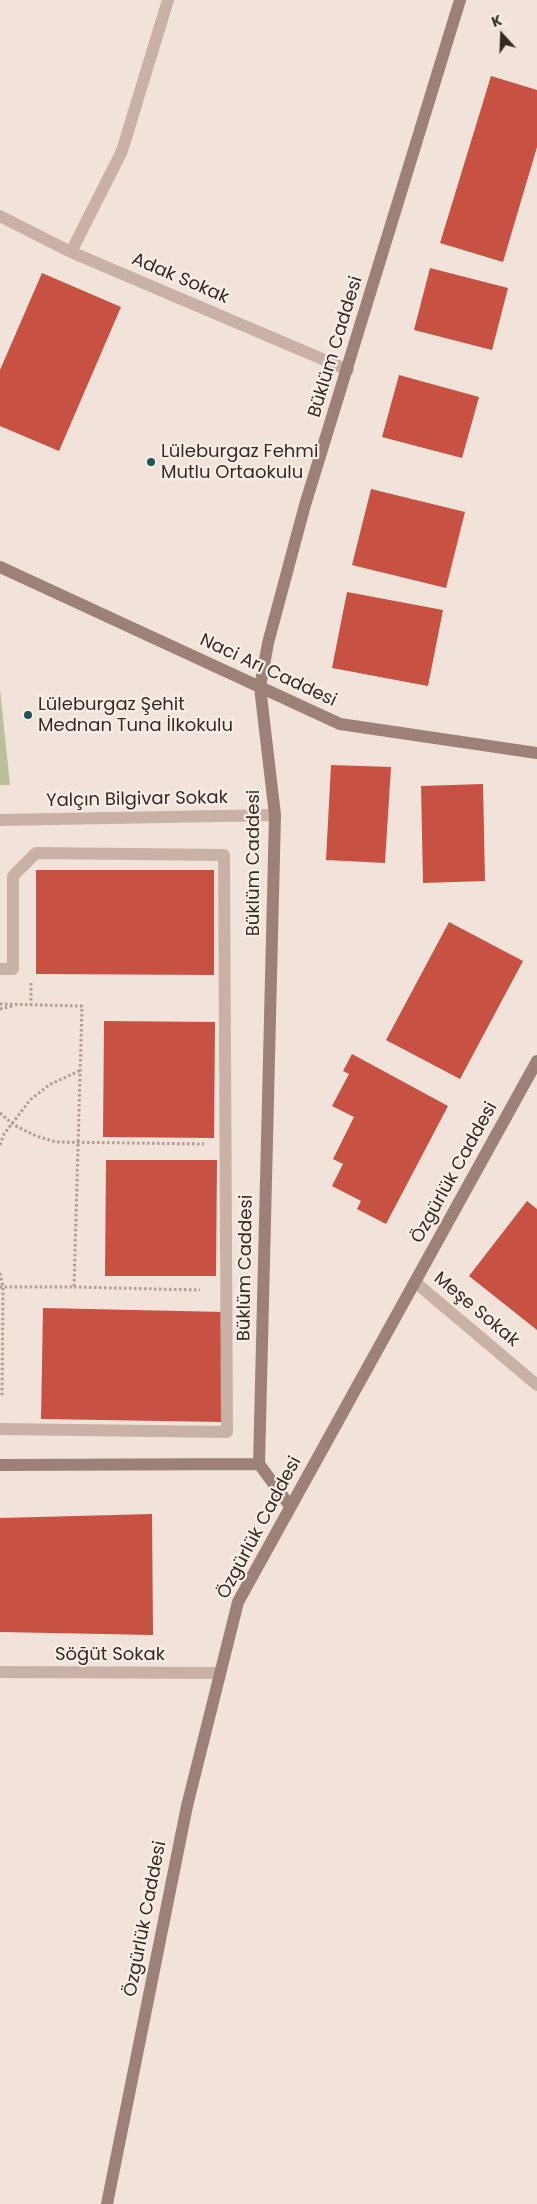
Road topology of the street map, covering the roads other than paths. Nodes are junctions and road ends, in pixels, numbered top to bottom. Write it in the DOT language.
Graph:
graph roads {
  1 [pos="168,0"];
  2 [pos="460,0"];
  3 [pos="0,216"];
  4 [pos="71,252"];
  5 [pos="348,370"];
  6 [pos="0,567"];
  7 [pos="260,687"];
  8 [pos="537,753"];
  9 [pos="275,814"];
  10 [pos="0,820"];
  11 [pos="0,969"];
  12 [pos="537,1061"];
  13 [pos="415,1282"];
  14 [pos="537,1385"];
  15 [pos="0,1428"];
  16 [pos="259,1464"];
  17 [pos="0,1465"];
  18 [pos="290,1506"];
  19 [pos="0,1672"];
  20 [pos="220,1674"];
  21 [pos="107,2204"];
  1 -- 4 [label="street"];
  2 -- 5 [label="street, Büklüm Caddesi"];
  3 -- 4 [label="street, Adak Sokak"];
  4 -- 5 [label="street, Adak Sokak"];
  5 -- 7 [label="street, Büklüm Caddesi"];
  6 -- 7 [label="street, Naci Arı Caddesi"];
  7 -- 8 [label="street, Naci Arı Caddesi"];
  7 -- 9 [label="street, Büklüm Caddesi"];
  9 -- 10 [label="street, Yalçın Bilgivar Sokak"];
  9 -- 16 [label="street, Büklüm Caddesi"];
  11 -- 15 [label="street"];
  12 -- 13 [label="street, Özgürlük Caddesi"];
  13 -- 14 [label="street, Meşe Sokak"];
  13 -- 18 [label="street, Özgürlük Caddesi"];
  16 -- 17 [label="street"];
  16 -- 18 [label="street"];
  18 -- 20 [label="street, Özgürlük Caddesi"];
  19 -- 20 [label="street, Söğüt Sokak"];
  20 -- 21 [label="street, Özgürlük Caddesi"];
}
